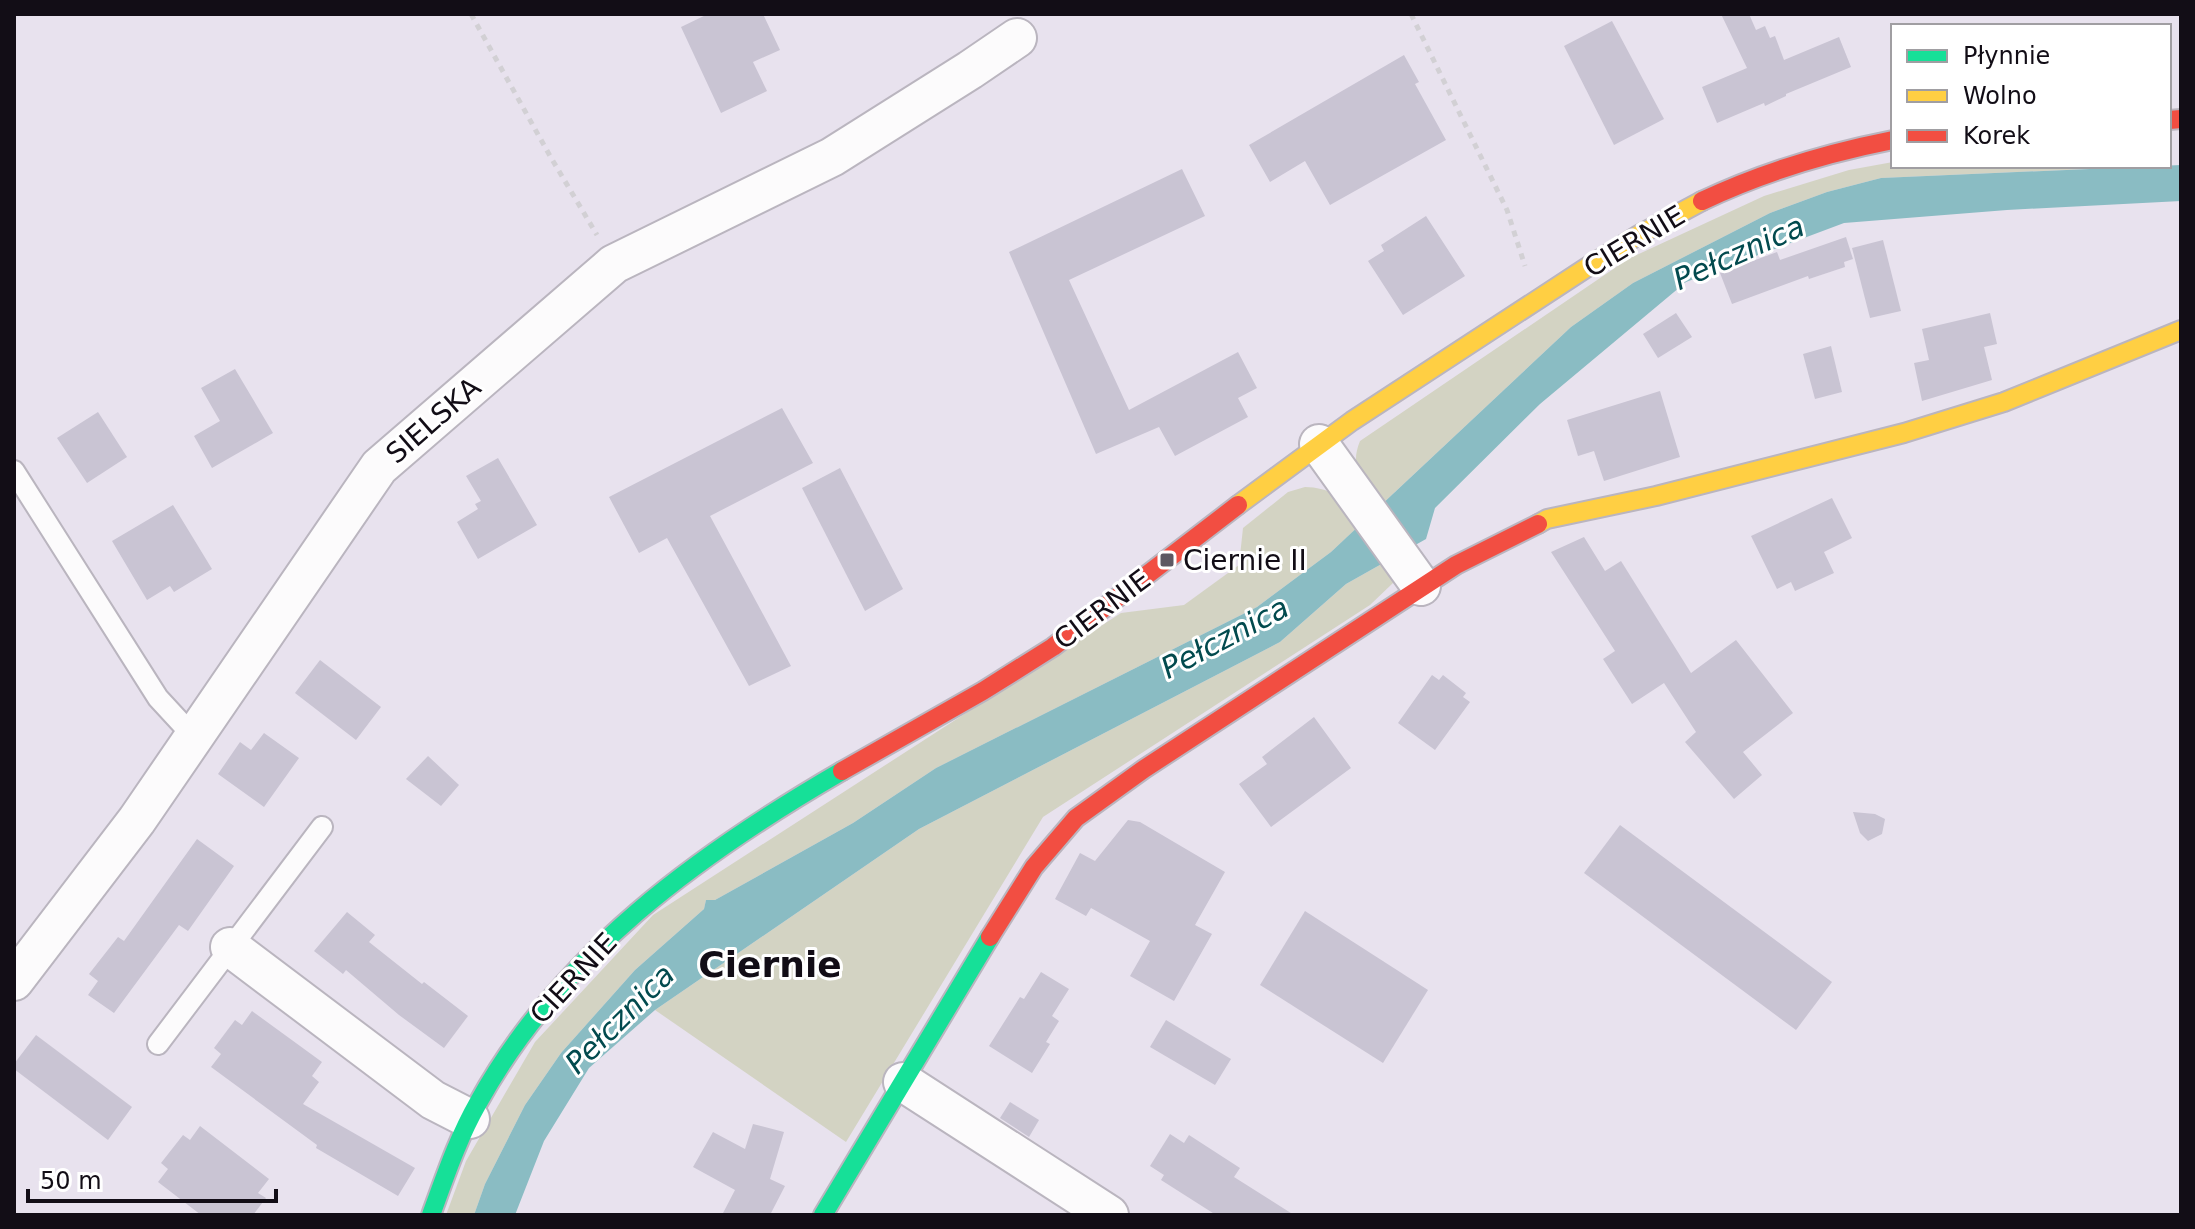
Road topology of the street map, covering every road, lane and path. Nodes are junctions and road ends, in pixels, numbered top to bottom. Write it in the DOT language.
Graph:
graph roads {
  1 [pos="471,14"];
  2 [pos="1411,14"];
  3 [pos="1017,38"];
  4 [pos="1891,140"];
  5 [pos="614,264"];
  6 [pos="1538,300"];
  7 [pos="2181,330"];
  8 [pos="1319,444"];
  9 [pos="14,471"];
  10 [pos="1411,572"];
  11 [pos="194,737"];
  12 [pos="322,827"];
  13 [pos="230,947"];
  14 [pos="14,981"];
  15 [pos="158,1044"];
  16 [pos="903,1082"];
  17 [pos="470,1119"];
  18 [pos="431,1215"];
  19 [pos="823,1215"];
  20 [pos="1109,1215"];
  1 -- 5 [label="path"];
  2 -- 6 [label="path"];
  3 -- 5 [label="street, SIELSKA"];
  4 -- 6 [label="street, CIERNIE"];
  5 -- 11 [label="street, SIELSKA"];
  6 -- 8 [label="street, CIERNIE"];
  7 -- 10 [label="street"];
  8 -- 10 [label="street"];
  8 -- 17 [label="street, CIERNIE"];
  9 -- 11 [label="lane"];
  10 -- 16 [label="street"];
  11 -- 14 [label="street, SIELSKA"];
  12 -- 13 [label="lane"];
  13 -- 15 [label="lane"];
  13 -- 17 [label="street"];
  16 -- 19 [label="street"];
  16 -- 20 [label="street"];
  17 -- 18 [label="street, CIERNIE"];
}
